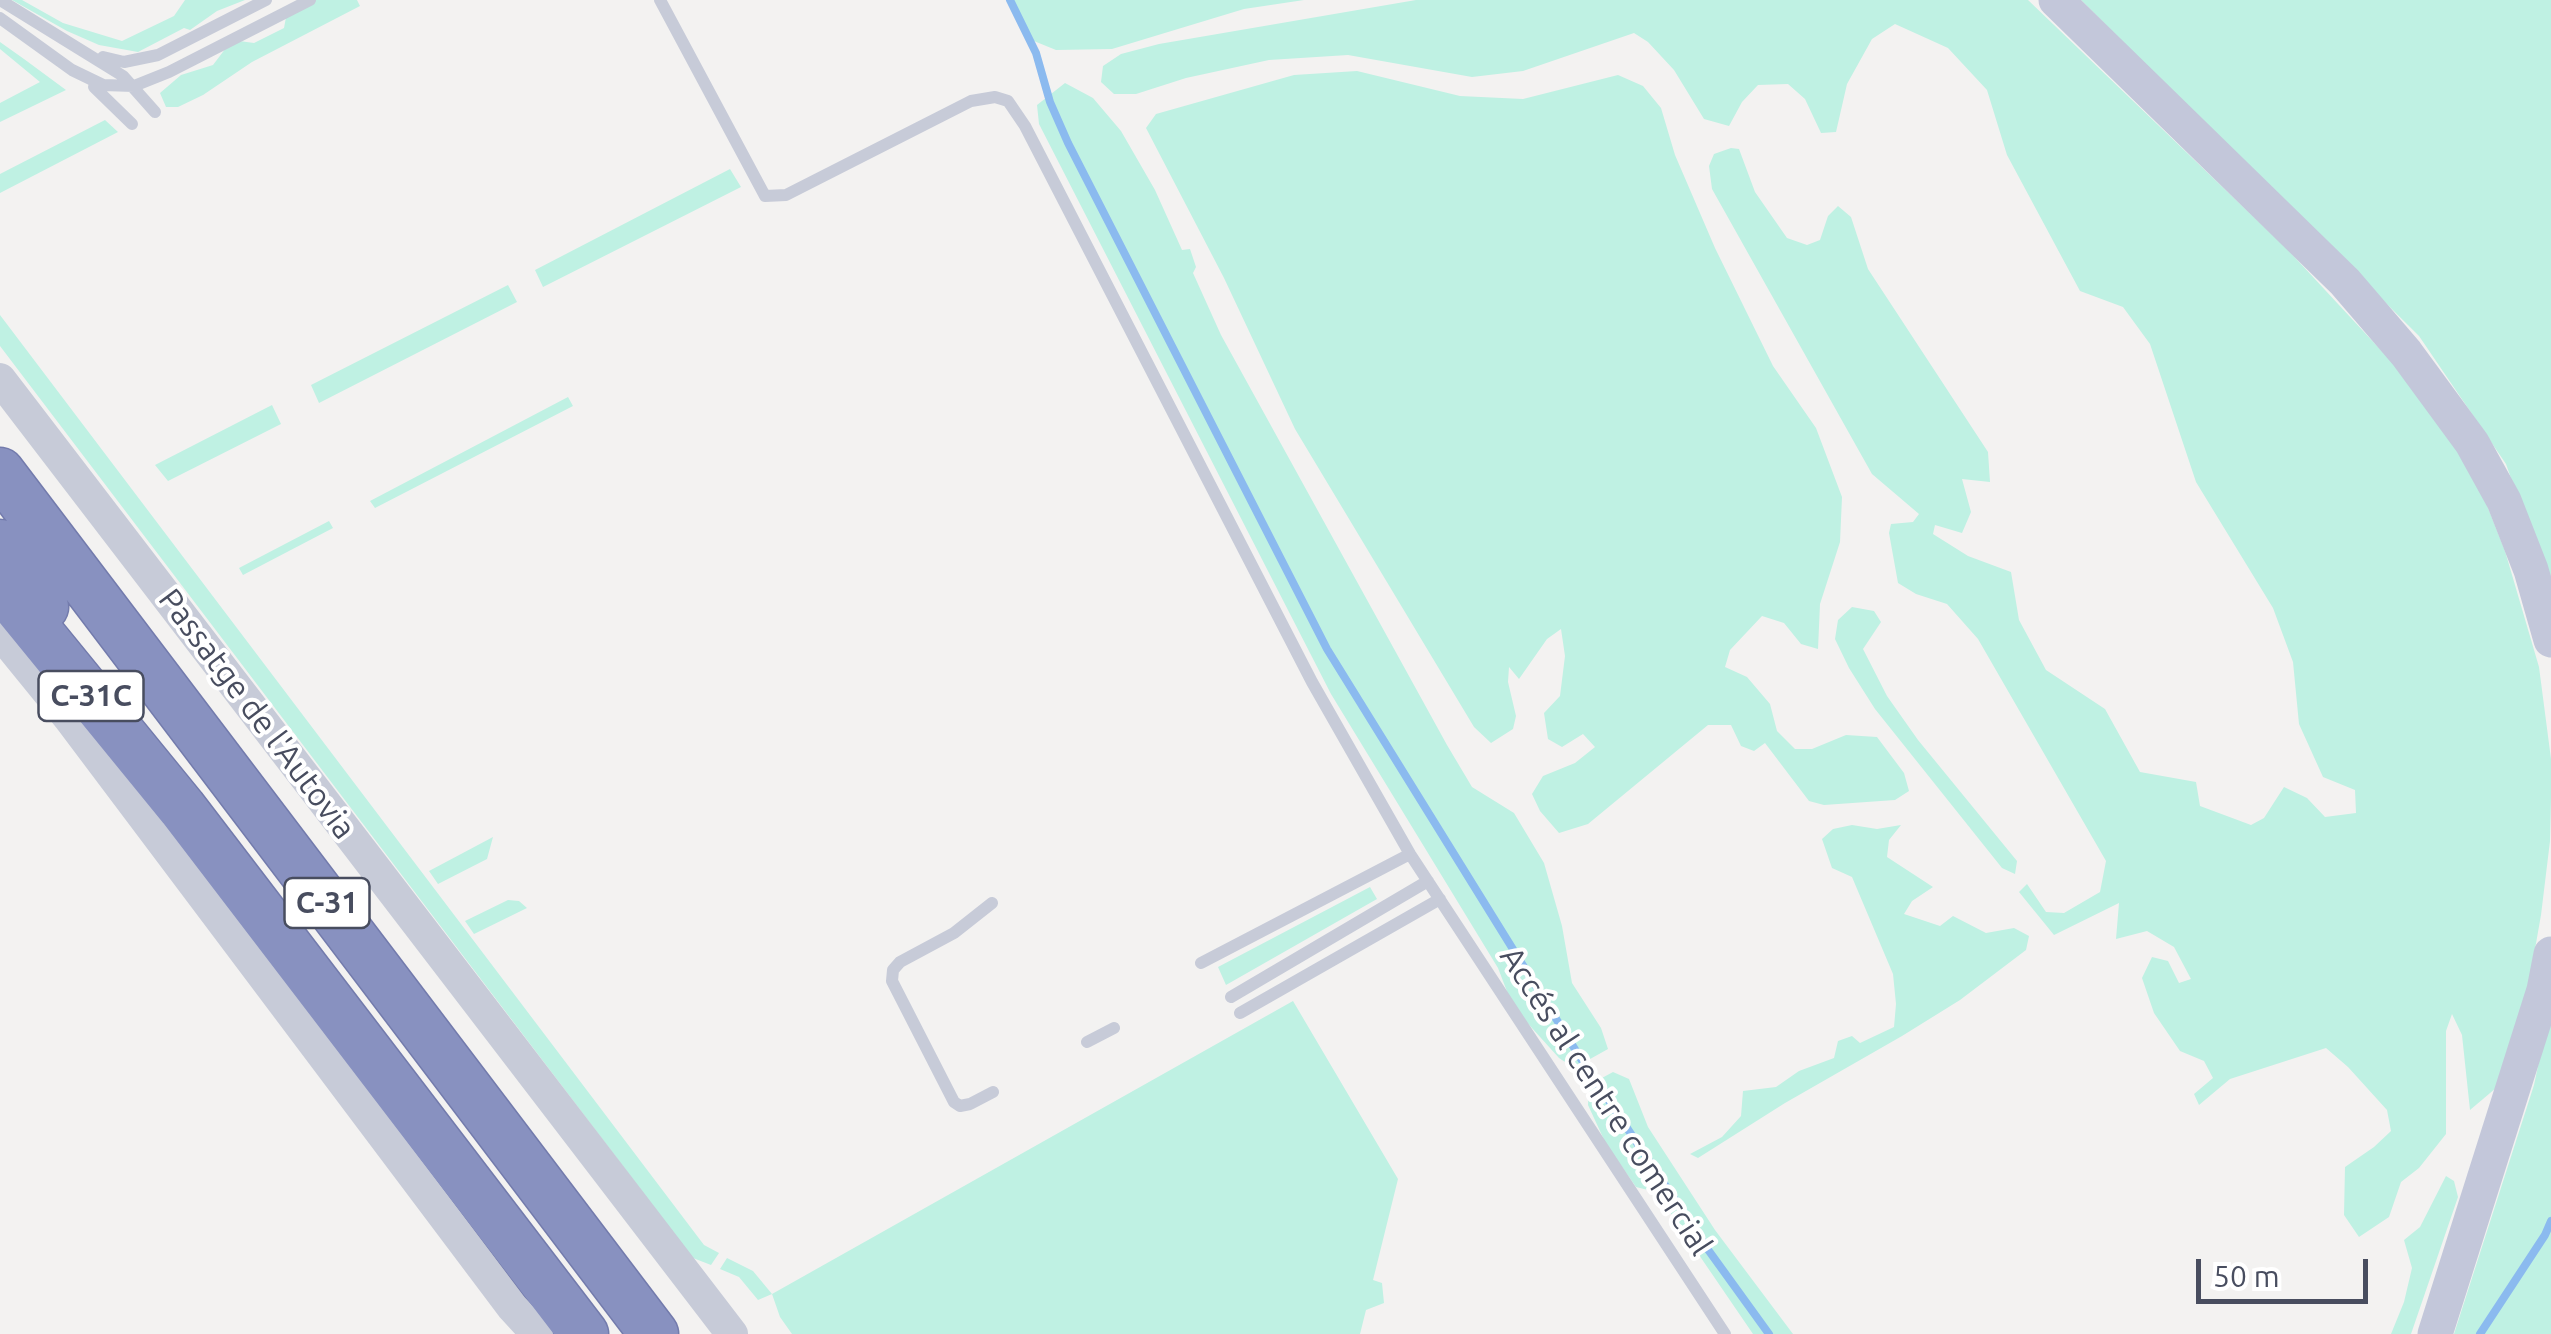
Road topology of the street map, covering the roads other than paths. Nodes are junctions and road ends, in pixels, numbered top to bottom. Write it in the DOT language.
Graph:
graph roads {
  1 [pos="0,0"];
  2 [pos="266,0"];
  3 [pos="310,0"];
  4 [pos="660,0"];
  5 [pos="2056,0"];
  6 [pos="0,18"];
  7 [pos="94,56"];
  8 [pos="72,70"];
  9 [pos="134,86"];
  10 [pos="155,112"];
  11 [pos="132,124"];
  12 [pos="0,379"];
  13 [pos="0,472"];
  14 [pos="0,544"];
  15 [pos="0,585"];
  16 [pos="0,634"];
  17 [pos="2551,640"];
  18 [pos="182,808"];
  19 [pos="1410,854"];
  20 [pos="1428,881"];
  21 [pos="1440,899"];
  22 [pos="992,903"];
  23 [pos="2551,954"];
  24 [pos="1200,963"];
  25 [pos="1232,996"];
  26 [pos="1240,1013"];
  27 [pos="1114,1028"];
  28 [pos="1087,1042"];
  29 [pos="994,1092"];
  30 [pos="537,1334"];
  31 [pos="584,1334"];
  32 [pos="654,1334"];
  33 [pos="732,1334"];
  34 [pos="1726,1334"];
  35 [pos="2435,1334"];
  1 -- 7 [label="lane"];
  2 -- 7 [label="lane"];
  3 -- 9 [label="lane"];
  4 -- 19 [label="lane, Accés al centre comercial"];
  5 -- 17 [label="main road"];
  6 -- 8 [label="lane"];
  7 -- 9 [label="lane"];
  8 -- 9 [label="lane"];
  8 -- 11 [label="lane"];
  9 -- 10 [label="lane"];
  12 -- 33 [label="street, Passatge de l'Autovia"];
  13 -- 32 [label="highway, C-31"];
  14 -- 18 [label="highway, C-31"];
  15 -- 18 [label="highway, C-31C"];
  16 -- 30 [label="street"];
  18 -- 31 [label="highway, C-31"];
  19 -- 20 [label="lane, Accés al centre comercial"];
  19 -- 24 [label="lane"];
  20 -- 21 [label="lane, Accés al centre comercial"];
  20 -- 25 [label="lane"];
  21 -- 26 [label="lane"];
  21 -- 34 [label="lane, Accés al centre comercial"];
  22 -- 29 [label="lane"];
  23 -- 35 [label="main road"];
  27 -- 28 [label="lane"];
}
